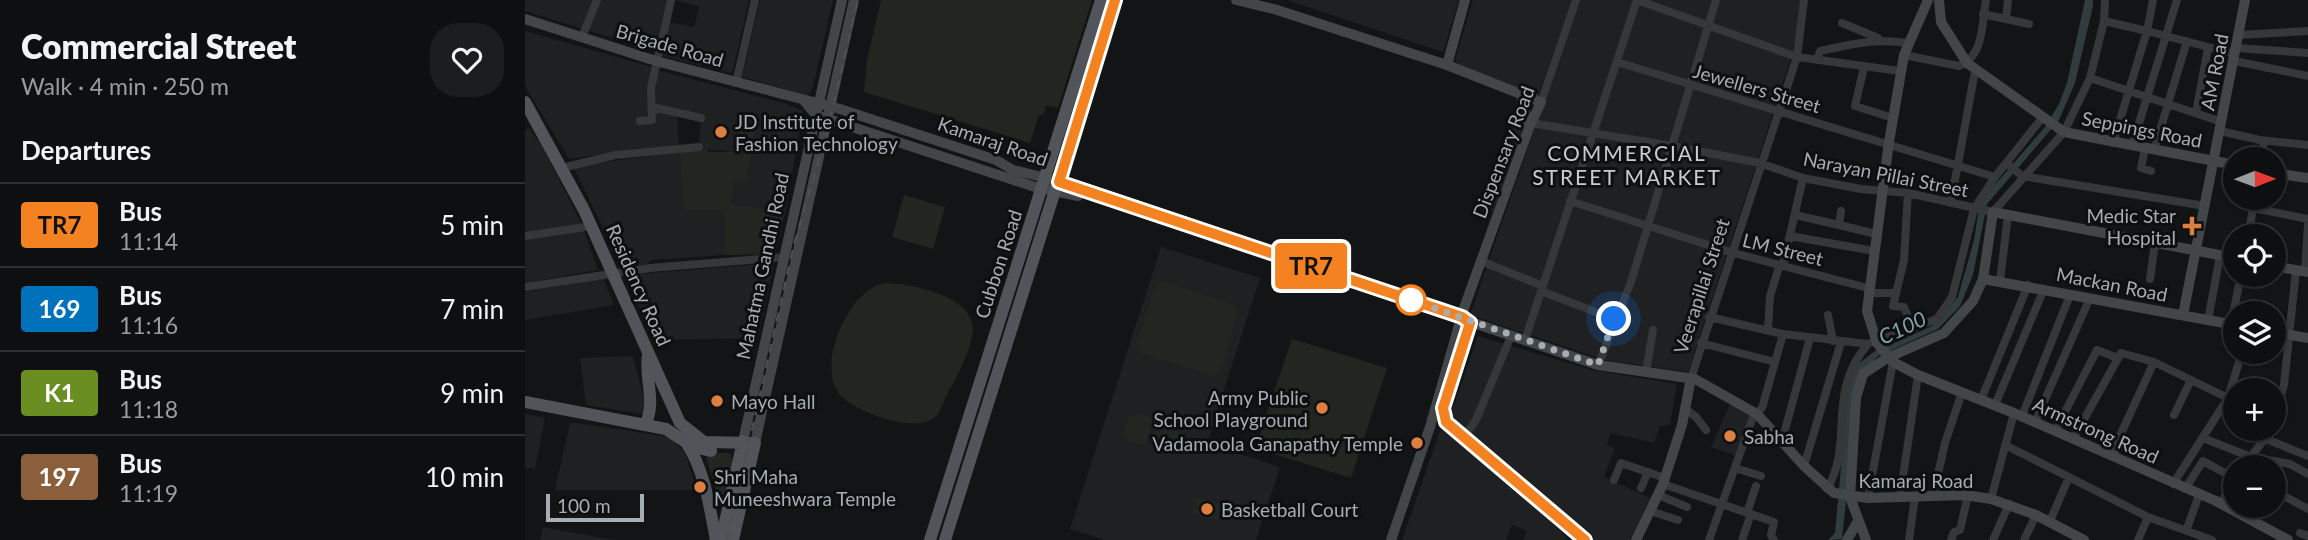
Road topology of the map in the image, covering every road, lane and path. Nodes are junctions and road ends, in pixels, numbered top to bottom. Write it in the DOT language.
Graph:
graph roads {
  1 [pos="597,0"];
  2 [pos="671,0"];
  3 [pos="755,0"];
  4 [pos="842,0"];
  5 [pos="854,0"];
  6 [pos="1101,0"];
  7 [pos="1115,0"];
  8 [pos="1236,0"];
  9 [pos="1258,0"];
  10 [pos="1465,0"];
  11 [pos="1576,0"];
  12 [pos="1637,0"];
  13 [pos="1716,0"];
  14 [pos="1804,0"];
  15 [pos="1919,0"];
  16 [pos="1928,0"];
  17 [pos="1939,0"];
  18 [pos="1986,0"];
  19 [pos="2008,0"];
  20 [pos="2105,0"];
  21 [pos="2153,0"];
  22 [pos="2177,0"];
  23 [pos="2245,0"];
  24 [pos="1275,4"];
  25 [pos="1983,14"];
  26 [pos="525,19"];
  27 [pos="2006,19"];
  28 [pos="2104,21"];
  29 [pos="1842,23"];
  30 [pos="2029,24"];
  31 [pos="1709,26"];
  32 [pos="2147,31"];
  33 [pos="2308,31"];
  34 [pos="2239,35"];
  35 [pos="2168,36"];
  36 [pos="582,37"];
  37 [pos="1881,39"];
  38 [pos="2187,41"];
  39 [pos="1908,43"];
  40 [pos="2208,48"];
  41 [pos="2308,53"];
  42 [pos="2235,54"];
  43 [pos="1904,55"];
  44 [pos="1797,57"];
  45 [pos="1817,60"];
  46 [pos="656,61"];
  47 [pos="1617,62"];
  48 [pos="1088,64"];
  49 [pos="1447,65"];
  50 [pos="1864,67"];
  51 [pos="1971,67"];
  52 [pos="1901,71"];
  53 [pos="2308,76"];
  54 [pos="2089,78"];
  55 [pos="736,83"];
  56 [pos="1690,86"];
  57 [pos="2129,90"];
  58 [pos="1521,94"];
  59 [pos="2149,96"];
  60 [pos="525,102"];
  61 [pos="1541,102"];
  62 [pos="2168,103"];
  63 [pos="652,107"];
  64 [pos="823,111"];
  65 [pos="1779,111"];
  66 [pos="2196,113"];
  67 [pos="701,118"];
  68 [pos="1893,118"];
  69 [pos="2042,118"];
  70 [pos="640,121"];
  71 [pos="1530,125"];
  72 [pos="2221,126"];
  73 [pos="2064,132"];
  74 [pos="918,134"];
  75 [pos="1592,134"];
  76 [pos="2264,141"];
  77 [pos="1889,142"];
  78 [pos="2113,143"];
  79 [pos="2308,145"];
  80 [pos="1672,146"];
  81 [pos="2132,146"];
  82 [pos="699,147"];
  83 [pos="914,147"];
  84 [pos="2263,147"];
  85 [pos="2150,149"];
  86 [pos="2214,161"];
  87 [pos="1760,163"];
  88 [pos="2223,163"];
  89 [pos="1958,164"];
  90 [pos="2008,164"];
  91 [pos="562,168"];
  92 [pos="2151,171"];
  93 [pos="2019,173"];
  94 [pos="2286,175"];
  95 [pos="1995,177"];
  96 [pos="1803,178"];
  97 [pos="2308,178"];
  98 [pos="1050,185"];
  99 [pos="1882,191"];
  100 [pos="1908,193"];
  101 [pos="1570,201"];
  102 [pos="1951,202"];
  103 [pos="2205,206"];
  104 [pos="1975,209"];
  105 [pos="2261,210"];
  106 [pos="1841,211"];
  107 [pos="1990,212"];
  108 [pos="1795,215"];
  109 [pos="2008,215"];
  110 [pos="2308,221"];
  111 [pos="1839,225"];
  112 [pos="592,226"];
  113 [pos="1648,227"];
  114 [pos="1876,234"];
  115 [pos="525,236"];
  116 [pos="1790,236"];
  117 [pos="2155,243"];
  118 [pos="1874,251"];
  119 [pos="2196,251"];
  120 [pos="1730,252"];
  121 [pos="2220,256"];
  122 [pos="2223,256"];
  123 [pos="781,257"];
  124 [pos="1481,261"];
  125 [pos="1782,264"];
  126 [pos="2303,271"];
  127 [pos="614,272"];
  128 [pos="1983,279"];
  129 [pos="2150,279"];
  130 [pos="2000,281"];
  131 [pos="2028,285"];
  132 [pos="525,287"];
  133 [pos="1542,289"];
  134 [pos="2044,289"];
  135 [pos="1868,290"];
  136 [pos="1896,293"];
  137 [pos="2070,295"];
  138 [pos="2090,298"];
  139 [pos="1828,315"];
  140 [pos="2183,315"];
  141 [pos="1709,317"];
  142 [pos="1614,319"];
  143 [pos="2209,320"];
  144 [pos="1465,321"];
  145 [pos="2223,323"];
  146 [pos="1913,329"];
  147 [pos="1653,330"];
  148 [pos="1768,330"];
  149 [pos="1783,334"];
  150 [pos="2288,335"];
  151 [pos="1511,336"];
  152 [pos="1810,338"];
  153 [pos="2308,338"];
  154 [pos="1525,340"];
  155 [pos="1837,342"];
  156 [pos="1701,343"];
  157 [pos="1882,352"];
  158 [pos="648,354"];
  159 [pos="2118,358"];
  160 [pos="1775,362"];
  161 [pos="2154,362"];
  162 [pos="1598,365"];
  163 [pos="1646,372"];
  164 [pos="1918,375"];
  165 [pos="1691,378"];
  166 [pos="2285,378"];
  167 [pos="2191,380"];
  168 [pos="1962,393"];
  169 [pos="1981,400"];
  170 [pos="525,402"];
  171 [pos="2223,402"];
  172 [pos="1996,405"];
  173 [pos="2223,406"];
  174 [pos="1684,408"];
  175 [pos="1757,414"];
  176 [pos="2018,414"];
  177 [pos="2174,415"];
  178 [pos="1446,422"];
  179 [pos="2035,422"];
  180 [pos="645,425"];
  181 [pos="1430,427"];
  182 [pos="1706,430"];
  183 [pos="2055,431"];
  184 [pos="1464,437"];
  185 [pos="2203,438"];
  186 [pos="2073,439"];
  187 [pos="2286,439"];
  188 [pos="1782,440"];
  189 [pos="685,442"];
  190 [pos="2005,444"];
  191 [pos="748,446"];
  192 [pos="2246,455"];
  193 [pos="2308,456"];
  194 [pos="2114,457"];
  195 [pos="955,461"];
  196 [pos="2286,463"];
  197 [pos="969,465"];
  198 [pos="1804,466"];
  199 [pos="1735,468"];
  200 [pos="1648,472"];
  201 [pos="2223,472"];
  202 [pos="2308,474"];
  203 [pos="1761,476"];
  204 [pos="2069,477"];
  205 [pos="1614,480"];
  206 [pos="1664,481"];
  207 [pos="2173,484"];
  208 [pos="1756,486"];
  209 [pos="1641,488"];
  210 [pos="1827,489"];
  211 [pos="2185,489"];
  212 [pos="1658,495"];
  213 [pos="1968,495"];
  214 [pos="2199,495"];
  215 [pos="1933,496"];
  216 [pos="1850,497"];
  217 [pos="1900,497"];
  218 [pos="1915,497"];
  219 [pos="2286,497"];
  220 [pos="1868,498"];
  221 [pos="1991,499"];
  222 [pos="2223,500"];
  223 [pos="1722,504"];
  224 [pos="2009,504"];
  225 [pos="2221,504"];
  226 [pos="1688,507"];
  227 [pos="2308,509"];
  228 [pos="1650,511"];
  229 [pos="1749,514"];
  230 [pos="2036,514"];
  231 [pos="937,517"];
  232 [pos="2148,517"];
  233 [pos="1678,520"];
  234 [pos="951,521"];
  235 [pos="1858,521"];
  236 [pos="2050,521"];
  237 [pos="2186,531"];
  238 [pos="1574,536"];
  239 [pos="1864,538"];
  240 [pos="718,540"];
  241 [pos="733,540"];
  242 [pos="930,540"];
  243 [pos="945,540"];
  244 [pos="1391,540"];
  245 [pos="1585,540"];
  246 [pos="1636,540"];
  247 [pos="1709,540"];
  248 [pos="1742,540"];
  249 [pos="1773,540"];
  250 [pos="1847,540"];
  251 [pos="1909,540"];
  252 [pos="1951,540"];
  253 [pos="1993,540"];
  254 [pos="2024,540"];
  255 [pos="2084,540"];
  256 [pos="2138,540"];
  257 [pos="2212,540"];
  258 [pos="2288,540"];
  1 -- 36 [label="street"];
  2 -- 46 [label="street"];
  3 -- 55 [label="street"];
  4 -- 64 [label="street, Mahatma Gandhi Road"];
  5 -- 64 [label="street, Mahatma Gandhi Road"];
  6 -- 48 [label="main road, Cubbon Road"];
  7 -- 48 [label="main road, Cubbon Road"];
  8 -- 24 [label="street"];
  9 -- 24 [label="street"];
  10 -- 49 [label="street"];
  11 -- 61 [label="street, Dispensary Road"];
  12 -- 31 [label="street"];
  12 -- 47 [label="street"];
  13 -- 31 [label="street"];
  14 -- 44 [label="street, Veerapillai Street"];
  15 -- 16 [label="street"];
  16 -- 39 [label="street"];
  17 -- 51 [label="street, Seppings Road"];
  18 -- 25 [label="street"];
  19 -- 27 [label="street"];
  20 -- 28 [label="street"];
  21 -- 32 [label="street"];
  22 -- 35 [label="street"];
  23 -- 34 [label="street, AM Road"];
  24 -- 49 [label="street"];
  25 -- 27 [label="street"];
  25 -- 51 [label="street"];
  26 -- 36 [label="street, Brigade Road"];
  27 -- 30 [label="street"];
  28 -- 32 [label="street"];
  28 -- 54 [label="street"];
  29 -- 37 [label="street"];
  31 -- 44 [label="street"];
  31 -- 56 [label="street"];
  32 -- 35 [label="street"];
  32 -- 57 [label="street"];
  33 -- 34 [label="street"];
  34 -- 42 [label="street, AM Road"];
  35 -- 38 [label="street"];
  35 -- 59 [label="street"];
  36 -- 46 [label="street, Brigade Road"];
  37 -- 39 [label="street"];
  37 -- 45 [label="street"];
  38 -- 40 [label="street"];
  38 -- 62 [label="street"];
  39 -- 43 [label="street"];
  40 -- 42 [label="street"];
  40 -- 66 [label="street"];
  41 -- 42 [label="street"];
  42 -- 53 [label="street"];
  42 -- 72 [label="street, AM Road"];
  43 -- 51 [label="street"];
  43 -- 52 [label="street"];
  44 -- 45 [label="street"];
  44 -- 65 [label="street, Veerapillai Street"];
  45 -- 50 [label="street"];
  46 -- 55 [label="street, Brigade Road"];
  46 -- 63 [label="street"];
  47 -- 56 [label="street, Jewellers Street"];
  47 -- 75 [label="street"];
  48 -- 98 [label="main road, Cubbon Road"];
  49 -- 58 [label="street"];
  50 -- 52 [label="street"];
  50 -- 68 [label="street"];
  51 -- 69 [label="street, Seppings Road"];
  51 -- 89 [label="street"];
  52 -- 68 [label="street"];
  54 -- 57 [label="street"];
  54 -- 73 [label="street"];
  55 -- 64 [label="street, Brigade Road"];
  56 -- 65 [label="street, Jewellers Street"];
  56 -- 80 [label="street"];
  57 -- 59 [label="street"];
  57 -- 78 [label="street"];
  58 -- 61 [label="street"];
  58 -- 71 [label="street"];
  59 -- 62 [label="street"];
  59 -- 81 [label="street"];
  60 -- 91 [label="main road, Residency Road"];
  61 -- 71 [label="street, Dispensary Road"];
  62 -- 66 [label="street"];
  62 -- 85 [label="street"];
  63 -- 67 [label="street"];
  63 -- 70 [label="street"];
  64 -- 74 [label="street, Kamaraj Road"];
  64 -- 83 [label="street, Kamaraj Road"];
  64 -- 123 [label="street, Mahatma Gandhi Road"];
  64 -- 191 [label="street, Mahatma Gandhi Road"];
  65 -- 77 [label="street, Jewellers Street"];
  65 -- 87 [label="street, Veerapillai Street"];
  66 -- 72 [label="street"];
  68 -- 77 [label="street"];
  69 -- 73 [label="street, Seppings Road"];
  69 -- 90 [label="street"];
  71 -- 75 [label="street, Narayan Pillai Street"];
  71 -- 124 [label="street, Dispensary Road"];
  72 -- 76 [label="street"];
  72 -- 86 [label="street, AM Road"];
  73 -- 78 [label="street, Seppings Road"];
  73 -- 93 [label="street"];
  74 -- 83 [label="street"];
  74 -- 98 [label="street, Kamaraj Road"];
  75 -- 80 [label="street, Narayan Pillai Street"];
  75 -- 101 [label="street"];
  76 -- 79 [label="street"];
  76 -- 84 [label="street"];
  77 -- 89 [label="street, Jewellers Street"];
  77 -- 99 [label="street"];
  78 -- 81 [label="street, Seppings Road"];
  80 -- 87 [label="street, Narayan Pillai Street"];
  80 -- 113 [label="street"];
  81 -- 85 [label="street, Seppings Road"];
  82 -- 91 [label="street"];
  83 -- 98 [label="street, Kamaraj Road"];
  85 -- 86 [label="street, Seppings Road"];
  85 -- 92 [label="street"];
  86 -- 88 [label="street, Seppings Road"];
  86 -- 103 [label="street, AM Road"];
  87 -- 96 [label="street, Narayan Pillai Street"];
  87 -- 120 [label="street, Veerapillai Street"];
  89 -- 95 [label="street, Jewellers Street"];
  89 -- 102 [label="street"];
  90 -- 93 [label="street"];
  90 -- 95 [label="street"];
  91 -- 112 [label="main road, Residency Road"];
  93 -- 103 [label="street"];
  93 -- 107 [label="street"];
  94 -- 97 [label="street"];
  95 -- 104 [label="street"];
  96 -- 99 [label="street, Narayan Pillai Street"];
  96 -- 108 [label="street"];
  98 -- 144 [label="street, Kamaraj Road"];
  98 -- 195 [label="main road, Cubbon Road"];
  98 -- 197 [label="main road, Cubbon Road"];
  99 -- 100 [label="street, Narayan Pillai Street"];
  99 -- 114 [label="street"];
  100 -- 102 [label="street, Narayan Pillai Street"];
  100 -- 136 [label="street"];
  101 -- 113 [label="street, LM Street"];
  101 -- 133 [label="street"];
  102 -- 104 [label="street, Narayan Pillai Street"];
  103 -- 119 [label="street, AM Road"];
  104 -- 107 [label="street, Narayan Pillai Street"];
  104 -- 146 [label="street"];
  105 -- 110 [label="street"];
  106 -- 111 [label="street"];
  107 -- 109 [label="street, Narayan Pillai Street"];
  107 -- 128 [label="street"];
  108 -- 111 [label="street"];
  108 -- 116 [label="street"];
  109 -- 117 [label="street, Narayan Pillai Street"];
  109 -- 130 [label="street"];
  110 -- 126 [label="street"];
  111 -- 114 [label="street"];
  112 -- 115 [label="street"];
  112 -- 127 [label="main road, Residency Road"];
  113 -- 120 [label="street, LM Street"];
  113 -- 142 [label="street"];
  114 -- 118 [label="street"];
  116 -- 118 [label="street"];
  116 -- 125 [label="street"];
  117 -- 119 [label="street, Narayan Pillai Street"];
  117 -- 129 [label="street"];
  118 -- 135 [label="street"];
  119 -- 121 [label="street, Narayan Pillai Street"];
  119 -- 140 [label="street, AM Road"];
  120 -- 125 [label="street, LM Street"];
  120 -- 141 [label="street, Veerapillai Street"];
  121 -- 122 [label="street, Narayan Pillai Street"];
  121 -- 143 [label="street"];
  123 -- 127 [label="street"];
  123 -- 191 [label="street, Mahatma Gandhi Road"];
  124 -- 133 [label="street"];
  124 -- 144 [label="street, Dispensary Road"];
  125 -- 135 [label="street, LM Street"];
  125 -- 148 [label="street"];
  126 -- 150 [label="street"];
  127 -- 132 [label="street"];
  127 -- 158 [label="main road, Residency Road"];
  128 -- 130 [label="street, Mackan Road"];
  128 -- 157 [label="street"];
  130 -- 131 [label="street, Mackan Road"];
  131 -- 134 [label="street, Mackan Road"];
  131 -- 169 [label="street"];
  133 -- 142 [label="street"];
  133 -- 154 [label="street"];
  134 -- 137 [label="street, Mackan Road"];
  134 -- 172 [label="street"];
  135 -- 136 [label="street, LM Street"];
  135 -- 157 [label="street"];
  136 -- 146 [label="street"];
  137 -- 138 [label="street, Mackan Road"];
  137 -- 176 [label="street"];
  138 -- 140 [label="street, Mackan Road"];
  138 -- 179 [label="street"];
  139 -- 155 [label="street"];
  140 -- 143 [label="street, Mackan Road"];
  141 -- 148 [label="street"];
  141 -- 156 [label="street, Veerapillai Street"];
  142 -- 162 [label="street"];
  143 -- 145 [label="street, Mackan Road"];
  144 -- 151 [label="street, Kamaraj Road"];
  144 -- 178 [label="street"];
  144 -- 181 [label="street"];
  146 -- 157 [label="street"];
  147 -- 163 [label="street"];
  148 -- 149 [label="street"];
  149 -- 152 [label="street"];
  149 -- 160 [label="street"];
  150 -- 153 [label="street"];
  150 -- 166 [label="street"];
  151 -- 154 [label="street, Kamaraj Road"];
  151 -- 184 [label="street"];
  152 -- 155 [label="street"];
  152 -- 188 [label="street"];
  154 -- 162 [label="street, Kamaraj Road"];
  155 -- 157 [label="street"];
  155 -- 198 [label="street"];
  156 -- 160 [label="street"];
  156 -- 165 [label="street, Veerapillai Street"];
  157 -- 164 [label="street, Armstrong Road"];
  157 -- 210 [label="street"];
  157 -- 216 [label="street"];
  157 -- 220 [label="street"];
  158 -- 180 [label="main road"];
  158 -- 191 [label="main road, Residency Road"];
  159 -- 161 [label="street"];
  159 -- 183 [label="street"];
  159 -- 186 [label="street"];
  160 -- 175 [label="street"];
  161 -- 167 [label="street"];
  161 -- 194 [label="street"];
  162 -- 163 [label="street, Kamaraj Road"];
  163 -- 165 [label="street, Kamaraj Road"];
  164 -- 168 [label="street, Armstrong Road"];
  164 -- 217 [label="street"];
  165 -- 174 [label="street, Veerapillai Street"];
  165 -- 175 [label="street, Kamaraj Road"];
  167 -- 171 [label="street"];
  167 -- 177 [label="street"];
  168 -- 169 [label="street, Armstrong Road"];
  168 -- 215 [label="street"];
  169 -- 172 [label="street, Armstrong Road"];
  170 -- 180 [label="main road"];
  172 -- 176 [label="street, Armstrong Road"];
  173 -- 185 [label="street"];
  174 -- 182 [label="street"];
  174 -- 206 [label="street, Veerapillai Street"];
  175 -- 188 [label="street, Kamaraj Road"];
  175 -- 199 [label="street"];
  176 -- 179 [label="street, Armstrong Road"];
  176 -- 190 [label="street"];
  178 -- 181 [label="street"];
  178 -- 184 [label="street"];
  179 -- 183 [label="street, Armstrong Road"];
  180 -- 189 [label="main road"];
  181 -- 244 [label="street"];
  183 -- 186 [label="street, Armstrong Road"];
  184 -- 238 [label="street"];
  185 -- 192 [label="street"];
  185 -- 207 [label="street"];
  186 -- 194 [label="street, Armstrong Road"];
  187 -- 193 [label="street"];
  188 -- 198 [label="street, Kamaraj Road"];
  189 -- 191 [label="main road"];
  189 -- 240 [label="main road"];
  190 -- 204 [label="street"];
  190 -- 221 [label="street"];
  191 -- 240 [label="main road, Mahatma Gandhi Road"];
  191 -- 241 [label="main road, Mahatma Gandhi Road"];
  194 -- 207 [label="street, Armstrong Road"];
  195 -- 197 [label="main road"];
  195 -- 231 [label="main road, Cubbon Road"];
  196 -- 202 [label="street"];
  197 -- 234 [label="main road, Cubbon Road"];
  198 -- 210 [label="street, Kamaraj Road"];
  199 -- 203 [label="street"];
  199 -- 223 [label="street"];
  200 -- 205 [label="street"];
  200 -- 206 [label="street"];
  200 -- 209 [label="street"];
  201 -- 211 [label="street"];
  204 -- 232 [label="street"];
  204 -- 236 [label="street"];
  206 -- 212 [label="street, Veerapillai Street"];
  206 -- 223 [label="street"];
  207 -- 211 [label="street, Armstrong Road"];
  208 -- 229 [label="street"];
  210 -- 216 [label="street, Kamaraj Road"];
  211 -- 214 [label="street, Armstrong Road"];
  212 -- 226 [label="street"];
  212 -- 228 [label="street, Veerapillai Street"];
  213 -- 215 [label="street, Kamaraj Road"];
  213 -- 221 [label="street, Kamaraj Road"];
  213 -- 252 [label="street"];
  214 -- 225 [label="street, Armstrong Road"];
  214 -- 237 [label="street"];
  215 -- 218 [label="street, Kamaraj Road"];
  216 -- 220 [label="street, Kamaraj Road"];
  216 -- 235 [label="street"];
  217 -- 218 [label="street, Kamaraj Road"];
  217 -- 220 [label="street, Kamaraj Road"];
  218 -- 251 [label="street"];
  219 -- 227 [label="street"];
  221 -- 224 [label="street, Kamaraj Road"];
  222 -- 225 [label="street"];
  223 -- 229 [label="street"];
  223 -- 247 [label="street"];
  224 -- 230 [label="street, Kamaraj Road"];
  224 -- 253 [label="street"];
  225 -- 258 [label="street, Armstrong Road"];
  228 -- 233 [label="street"];
  228 -- 246 [label="street, Veerapillai Street"];
  229 -- 248 [label="street"];
  229 -- 249 [label="street"];
  230 -- 236 [label="street, Kamaraj Road"];
  230 -- 254 [label="street"];
  231 -- 234 [label="main road"];
  231 -- 242 [label="main road, Cubbon Road"];
  232 -- 237 [label="street"];
  232 -- 256 [label="street"];
  234 -- 243 [label="main road, Cubbon Road"];
  235 -- 239 [label="street"];
  235 -- 250 [label="street"];
  236 -- 255 [label="street, Kamaraj Road"];
  237 -- 257 [label="street"];
  238 -- 245 [label="street"];
}
